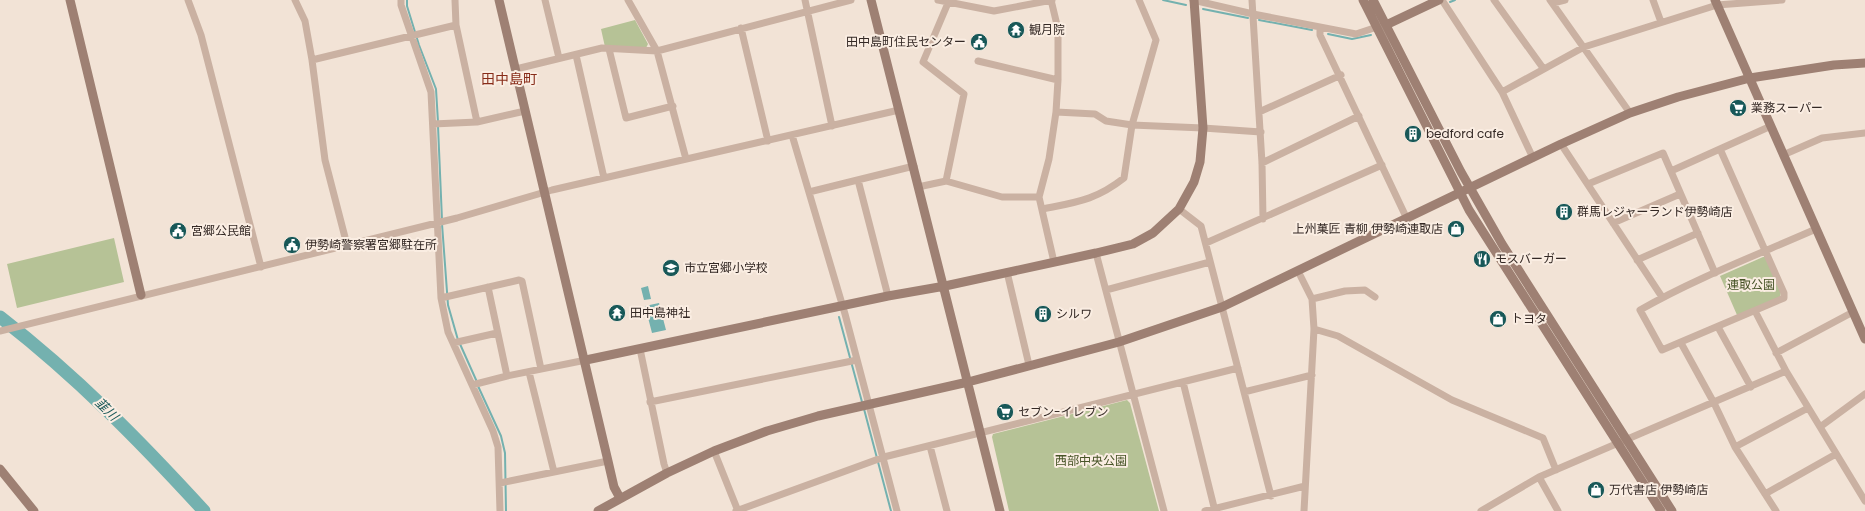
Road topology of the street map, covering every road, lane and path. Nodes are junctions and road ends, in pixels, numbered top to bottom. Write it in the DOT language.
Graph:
graph roads {
  1 [pos="70,0"];
  2 [pos="188,0"];
  3 [pos="295,0"];
  4 [pos="401,0"];
  5 [pos="454,0"];
  6 [pos="499,0"];
  7 [pos="545,0"];
  8 [pos="628,0"];
  9 [pos="805,0"];
  10 [pos="851,0"];
  11 [pos="871,0"];
  12 [pos="938,0"];
  13 [pos="1051,0"];
  14 [pos="1139,0"];
  15 [pos="1194,0"];
  16 [pos="1252,0"];
  17 [pos="1363,0"];
  18 [pos="1373,0"];
  19 [pos="1439,0"];
  20 [pos="1442,0"];
  21 [pos="1494,0"];
  22 [pos="1565,0"];
  23 [pos="1653,0"];
  24 [pos="1765,0"];
  25 [pos="1782,0"];
  26 [pos="948,2"];
  27 [pos="1551,2"];
  28 [pos="1716,2"];
  29 [pos="808,10"];
  30 [pos="1253,14"];
  31 [pos="1661,22"];
  32 [pos="456,25"];
  33 [pos="1381,26"];
  34 [pos="1320,27"];
  35 [pos="741,28"];
  36 [pos="412,36"];
  37 [pos="1584,47"];
  38 [pos="609,49"];
  39 [pos="657,51"];
  40 [pos="576,55"];
  41 [pos="559,58"];
  42 [pos="312,60"];
  43 [pos="978,61"];
  44 [pos="1865,63"];
  45 [pos="1543,68"];
  46 [pos="516,69"];
  47 [pos="1341,75"];
  48 [pos="1750,78"];
  49 [pos="1058,80"];
  50 [pos="1502,92"];
  51 [pos="672,106"];
  52 [pos="899,110"];
  53 [pos="526,111"];
  54 [pos="1056,112"];
  55 [pos="1259,112"];
  56 [pos="1630,113"];
  57 [pos="1360,116"];
  58 [pos="476,122"];
  59 [pos="433,124"];
  60 [pos="1132,125"];
  61 [pos="832,126"];
  62 [pos="1771,126"];
  63 [pos="1203,128"];
  64 [pos="1261,132"];
  65 [pos="1865,133"];
  66 [pos="792,135"];
  67 [pos="768,141"];
  68 [pos="1561,144"];
  69 [pos="1720,149"];
  70 [pos="1783,155"];
  71 [pos="1533,158"];
  72 [pos="686,159"];
  73 [pos="1262,162"];
  74 [pos="914,166"];
  75 [pos="1382,166"];
  76 [pos="1671,171"];
  77 [pos="604,178"];
  78 [pos="858,180"];
  79 [pos="946,181"];
  80 [pos="1588,184"];
  81 [pos="918,187"];
  82 [pos="1470,188"];
  83 [pos="546,192"];
  84 [pos="809,192"];
  85 [pos="1460,193"];
  86 [pos="1680,194"];
  87 [pos="1039,197"];
  88 [pos="1043,209"];
  89 [pos="1179,209"];
  90 [pos="1263,219"];
  91 [pos="1407,219"];
  92 [pos="437,223"];
  93 [pos="1613,223"];
  94 [pos="1816,229"];
  95 [pos="1698,233"];
  96 [pos="1206,243"];
  97 [pos="347,245"];
  98 [pos="1766,251"];
  99 [pos="1096,253"];
  100 [pos="1638,260"];
  101 [pos="1054,262"];
  102 [pos="1210,262"];
  103 [pos="262,267"];
  104 [pos="1298,271"];
  105 [pos="1007,272"];
  106 [pos="1715,273"];
  107 [pos="945,286"];
  108 [pos="488,287"];
  109 [pos="1106,290"];
  110 [pos="142,296"];
  111 [pos="888,296"];
  112 [pos="1375,297"];
  113 [pos="1662,297"];
  114 [pos="440,298"];
  115 [pos="1312,300"];
  116 [pos="842,306"];
  117 [pos="1222,307"];
  118 [pos="1755,311"];
  119 [pos="1853,312"];
  120 [pos="1718,327"];
  121 [pos="1314,329"];
  122 [pos="2,331"];
  123 [pos="497,333"];
  124 [pos="1865,339"];
  125 [pos="1119,342"];
  126 [pos="453,343"];
  127 [pos="1680,343"];
  128 [pos="640,349"];
  129 [pos="1776,353"];
  130 [pos="586,360"];
  131 [pos="857,360"];
  132 [pos="1029,365"];
  133 [pos="1238,368"];
  134 [pos="541,369"];
  135 [pos="1786,371"];
  136 [pos="529,372"];
  137 [pos="1312,375"];
  138 [pos="507,376"];
  139 [pos="968,382"];
  140 [pos="1183,382"];
  141 [pos="472,386"];
  142 [pos="1751,387"];
  143 [pos="1244,392"];
  144 [pos="1132,394"];
  145 [pos="1865,394"];
  146 [pos="650,402"];
  147 [pos="1714,403"];
  148 [pos="869,404"];
  149 [pos="1808,408"];
  150 [pos="1820,427"];
  151 [pos="980,434"];
  152 [pos="1622,442"];
  153 [pos="930,446"];
  154 [pos="1735,447"];
  155 [pos="714,451"];
  156 [pos="1836,454"];
  157 [pos="884,457"];
  158 [pos="608,461"];
  159 [pos="0,469"];
  160 [pos="1556,470"];
  161 [pos="554,472"];
  162 [pos="667,473"];
  163 [pos="1539,477"];
  164 [pos="500,483"];
  165 [pos="1306,486"];
  166 [pos="1765,494"];
  167 [pos="1271,496"];
  168 [pos="620,498"];
  169 [pos="1865,499"];
  170 [pos="1215,510"];
  171 [pos="34,511"];
  172 [pos="500,511"];
  173 [pos="598,511"];
  174 [pos="737,511"];
  175 [pos="897,511"];
  176 [pos="947,511"];
  177 [pos="1000,511"];
  178 [pos="1164,511"];
  179 [pos="1205,511"];
  180 [pos="1304,511"];
  181 [pos="1481,511"];
  182 [pos="1558,511"];
  183 [pos="1661,511"];
  184 [pos="1672,511"];
  185 [pos="1776,511"];
  1 -- 110 [label="street"];
  2 -- 103 [label="street"];
  3 -- 42 [label="street"];
  4 -- 36 [label="street"];
  5 -- 32 [label="street"];
  6 -- 46 [label="street"];
  7 -- 41 [label="street"];
  8 -- 39 [label="street"];
  9 -- 29 [label="street"];
  10 -- 29 [label="street"];
  11 -- 52 [label="street"];
  12 -- 26 [label="street"];
  13 -- 26 [label="street"];
  13 -- 49 [label="street"];
  14 -- 60 [label="street"];
  15 -- 30 [label="street"];
  15 -- 63 [label="street"];
  16 -- 30 [label="street"];
  17 -- 33 [label="street"];
  18 -- 33 [label="street"];
  19 -- 33 [label="street"];
  20 -- 50 [label="street"];
  21 -- 45 [label="street"];
  22 -- 27 [label="street"];
  23 -- 31 [label="street"];
  24 -- 25 [label="street"];
  24 -- 28 [label="street"];
  26 -- 79 [label="street"];
  27 -- 37 [label="street"];
  28 -- 31 [label="street"];
  28 -- 48 [label="street"];
  29 -- 35 [label="street"];
  29 -- 61 [label="street"];
  30 -- 34 [label="street"];
  30 -- 55 [label="street"];
  31 -- 37 [label="street"];
  32 -- 36 [label="street"];
  32 -- 58 [label="street"];
  33 -- 34 [label="street"];
  33 -- 82 [label="street"];
  33 -- 85 [label="street"];
  34 -- 47 [label="street"];
  35 -- 39 [label="street"];
  35 -- 67 [label="street"];
  36 -- 42 [label="street"];
  36 -- 59 [label="street"];
  37 -- 45 [label="street"];
  37 -- 56 [label="street"];
  38 -- 39 [label="street"];
  38 -- 40 [label="street"];
  38 -- 51 [label="street"];
  39 -- 51 [label="street"];
  40 -- 41 [label="street"];
  40 -- 77 [label="street"];
  41 -- 46 [label="street"];
  42 -- 97 [label="street"];
  43 -- 49 [label="street"];
  44 -- 48 [label="street"];
  45 -- 50 [label="street"];
  46 -- 53 [label="street"];
  47 -- 55 [label="street"];
  47 -- 57 [label="street"];
  48 -- 56 [label="street"];
  48 -- 62 [label="street"];
  49 -- 54 [label="street"];
  50 -- 71 [label="street"];
  51 -- 72 [label="street"];
  52 -- 61 [label="street"];
  52 -- 74 [label="street"];
  53 -- 58 [label="street"];
  53 -- 83 [label="street"];
  54 -- 60 [label="street"];
  54 -- 87 [label="street"];
  55 -- 64 [label="street"];
  56 -- 68 [label="street"];
  57 -- 73 [label="street"];
  57 -- 75 [label="street"];
  58 -- 59 [label="street"];
  59 -- 92 [label="street"];
  60 -- 63 [label="street"];
  60 -- 88 [label="street"];
  61 -- 66 [label="street"];
  62 -- 69 [label="street"];
  62 -- 70 [label="street"];
  63 -- 64 [label="street"];
  63 -- 89 [label="street"];
  64 -- 73 [label="street"];
  65 -- 70 [label="street"];
  66 -- 67 [label="street"];
  66 -- 84 [label="street"];
  67 -- 72 [label="street"];
  68 -- 71 [label="street"];
  68 -- 80 [label="street"];
  69 -- 76 [label="street"];
  69 -- 98 [label="street"];
  70 -- 94 [label="street"];
  71 -- 82 [label="street"];
  72 -- 77 [label="street"];
  73 -- 90 [label="street"];
  74 -- 78 [label="street"];
  74 -- 81 [label="street"];
  75 -- 90 [label="street"];
  75 -- 91 [label="street"];
  76 -- 80 [label="street"];
  76 -- 86 [label="street"];
  77 -- 83 [label="street"];
  78 -- 84 [label="street"];
  78 -- 111 [label="street"];
  79 -- 81 [label="street"];
  79 -- 87 [label="street"];
  80 -- 93 [label="street"];
  81 -- 107 [label="street"];
  82 -- 85 [label="street"];
  82 -- 152 [label="street"];
  83 -- 92 [label="street"];
  83 -- 130 [label="street"];
  84 -- 116 [label="street"];
  85 -- 91 [label="street"];
  85 -- 152 [label="street"];
  86 -- 93 [label="street"];
  86 -- 95 [label="street"];
  87 -- 88 [label="street"];
  88 -- 101 [label="street"];
  89 -- 96 [label="street"];
  89 -- 99 [label="street"];
  90 -- 96 [label="street"];
  91 -- 104 [label="street"];
  92 -- 97 [label="street"];
  92 -- 114 [label="street"];
  93 -- 100 [label="street"];
  94 -- 98 [label="street"];
  94 -- 119 [label="street"];
  95 -- 100 [label="street"];
  95 -- 106 [label="street"];
  96 -- 102 [label="street"];
  97 -- 103 [label="street"];
  98 -- 106 [label="street"];
  98 -- 118 [label="street"];
  99 -- 101 [label="street"];
  99 -- 109 [label="street"];
  100 -- 113 [label="street"];
  101 -- 105 [label="street"];
  102 -- 109 [label="street"];
  102 -- 117 [label="street"];
  103 -- 110 [label="street"];
  104 -- 115 [label="street"];
  104 -- 117 [label="street"];
  105 -- 107 [label="street"];
  105 -- 132 [label="street"];
  106 -- 113 [label="street"];
  107 -- 111 [label="street"];
  107 -- 139 [label="street"];
  108 -- 114 [label="street"];
  108 -- 123 [label="street"];
  108 -- 134 [label="street"];
  109 -- 125 [label="street"];
  110 -- 122 [label="street"];
  111 -- 116 [label="street"];
  112 -- 115 [label="street"];
  113 -- 127 [label="street"];
  114 -- 126 [label="street"];
  115 -- 121 [label="street"];
  116 -- 128 [label="street"];
  116 -- 131 [label="street"];
  117 -- 125 [label="street"];
  117 -- 133 [label="street"];
  118 -- 120 [label="street"];
  118 -- 129 [label="street"];
  119 -- 124 [label="street"];
  119 -- 129 [label="street"];
  120 -- 127 [label="street"];
  120 -- 142 [label="street"];
  121 -- 137 [label="street"];
  121 -- 160 [label="street"];
  123 -- 126 [label="street"];
  123 -- 138 [label="street"];
  125 -- 132 [label="street"];
  125 -- 144 [label="street"];
  126 -- 141 [label="street"];
  127 -- 147 [label="street"];
  128 -- 130 [label="street"];
  128 -- 146 [label="street"];
  129 -- 135 [label="street"];
  130 -- 134 [label="street"];
  130 -- 158 [label="street"];
  131 -- 146 [label="street"];
  131 -- 148 [label="street"];
  132 -- 139 [label="street"];
  133 -- 140 [label="street"];
  133 -- 143 [label="street"];
  134 -- 136 [label="street"];
  135 -- 142 [label="street"];
  135 -- 149 [label="street"];
  136 -- 138 [label="street"];
  136 -- 161 [label="street"];
  137 -- 143 [label="street"];
  137 -- 165 [label="street"];
  138 -- 141 [label="street"];
  139 -- 148 [label="street"];
  139 -- 151 [label="street"];
  140 -- 144 [label="street"];
  140 -- 170 [label="street"];
  141 -- 164 [label="street"];
  142 -- 147 [label="street"];
  143 -- 167 [label="street"];
  144 -- 151 [label="street"];
  144 -- 178 [label="street"];
  145 -- 150 [label="street"];
  146 -- 162 [label="street"];
  147 -- 152 [label="street"];
  147 -- 154 [label="street"];
  148 -- 155 [label="street"];
  148 -- 157 [label="street"];
  149 -- 150 [label="street"];
  149 -- 154 [label="street"];
  150 -- 156 [label="street"];
  151 -- 153 [label="street"];
  151 -- 177 [label="street"];
  152 -- 160 [label="street"];
  152 -- 183 [label="street"];
  152 -- 184 [label="street"];
  153 -- 157 [label="street"];
  153 -- 176 [label="street"];
  154 -- 166 [label="street"];
  155 -- 162 [label="street"];
  155 -- 174 [label="street"];
  156 -- 166 [label="street"];
  156 -- 169 [label="street"];
  157 -- 174 [label="street"];
  157 -- 175 [label="street"];
  158 -- 161 [label="street"];
  158 -- 168 [label="street"];
  159 -- 171 [label="street"];
  160 -- 163 [label="street"];
  161 -- 164 [label="street"];
  162 -- 168 [label="street"];
  163 -- 181 [label="street"];
  163 -- 182 [label="street"];
  164 -- 172 [label="street"];
  165 -- 167 [label="street"];
  165 -- 180 [label="street"];
  166 -- 185 [label="street"];
  167 -- 170 [label="street"];
  168 -- 173 [label="street"];
  170 -- 179 [label="street"];
}
